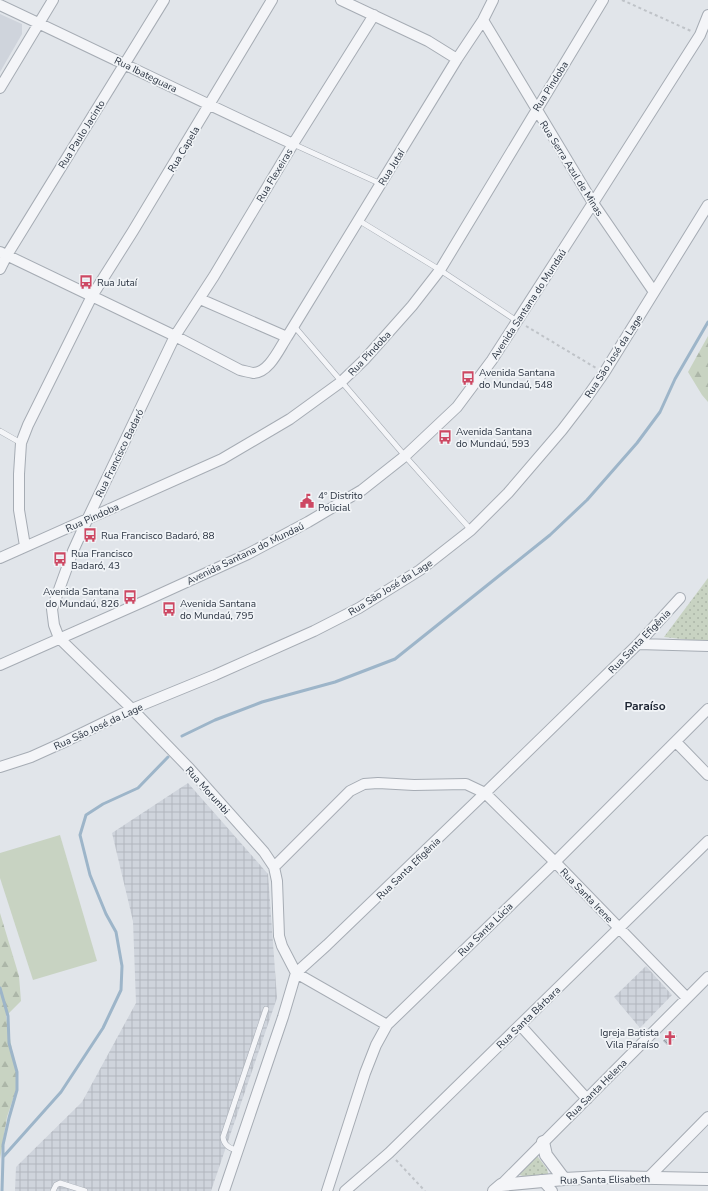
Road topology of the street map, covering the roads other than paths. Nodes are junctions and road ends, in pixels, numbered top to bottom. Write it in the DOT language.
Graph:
graph roads {
  1 [pos="53,0"];
  2 [pos="164,0"];
  3 [pos="272,0"];
  4 [pos="342,0"];
  5 [pos="493,0"];
  6 [pos="603,0"];
  7 [pos="0,5"];
  8 [pos="374,15"];
  9 [pos="708,15"];
  10 [pos="482,20"];
  11 [pos="39,23"];
  12 [pos="704,37"];
  13 [pos="457,59"];
  14 [pos="125,64"];
  15 [pos="0,88"];
  16 [pos="209,105"];
  17 [pos="536,109"];
  18 [pos="293,144"];
  19 [pos="380,184"];
  20 [pos="594,203"];
  21 [pos="708,205"];
  22 [pos="358,220"];
  23 [pos="4,253"];
  24 [pos="0,269"];
  25 [pos="440,270"];
  26 [pos="654,292"];
  27 [pos="92,296"];
  28 [pos="200,299"];
  29 [pos="517,321"];
  30 [pos="293,326"];
  31 [pos="175,336"];
  32 [pos="287,337"];
  33 [pos="341,382"];
  34 [pos="0,431"];
  35 [pos="21,443"];
  36 [pos="405,456"];
  37 [pos="87,520"];
  38 [pos="471,530"];
  39 [pos="24,546"];
  40 [pos="0,558"];
  41 [pos="680,598"];
  42 [pos="59,638"];
  43 [pos="638,644"];
  44 [pos="708,646"];
  45 [pos="0,665"];
  46 [pos="132,709"];
  47 [pos="708,709"];
  48 [pos="676,742"];
  49 [pos="0,767"];
  50 [pos="708,775"];
  51 [pos="485,793"];
  52 [pos="708,841"];
  53 [pos="555,862"];
  54 [pos="274,867"];
  55 [pos="618,928"];
  56 [pos="296,973"];
  57 [pos="708,977"];
  58 [pos="687,998"];
  59 [pos="266,1009"];
  60 [pos="387,1025"];
  61 [pos="520,1025"];
  62 [pos="587,1099"];
  63 [pos="708,1118"];
  64 [pos="543,1142"];
  65 [pos="238,1151"];
  66 [pos="564,1178"];
  67 [pos="648,1178"];
  68 [pos="708,1179"];
  69 [pos="542,1180"];
  70 [pos="498,1188"];
  71 [pos="52,1191"];
  72 [pos="85,1191"];
  73 [pos="224,1191"];
  74 [pos="327,1191"];
  75 [pos="345,1191"];
  76 [pos="552,1191"];
  1 -- 11 [label="street"];
  2 -- 14 [label="street, Rua Paulo Jacinto"];
  3 -- 16 [label="street, Rua Capela"];
  4 -- 8 [label="street"];
  5 -- 10 [label="street, Rua Jutaí"];
  6 -- 17 [label="street, Rua Pindoba"];
  7 -- 11 [label="street, Rua Ibateguara"];
  8 -- 13 [label="street"];
  8 -- 18 [label="street, Rua Flexeiras"];
  9 -- 12 [label="street, Avenida Santana do Mundaú"];
  10 -- 13 [label="street, Rua Jutaí"];
  10 -- 17 [label="street, Rua Serra Azul de Minas"];
  11 -- 14 [label="street, Rua Ibateguara"];
  11 -- 15 [label="street"];
  12 -- 20 [label="street, Avenida Santana do Mundaú"];
  13 -- 19 [label="street, Rua Jutaí"];
  14 -- 16 [label="street, Rua Ibateguara"];
  14 -- 23 [label="street, Rua Paulo Jacinto"];
  16 -- 18 [label="street, Rua Ibateguara"];
  16 -- 27 [label="street, Rua Capela"];
  17 -- 20 [label="street, Rua Serra Azul de Minas"];
  17 -- 25 [label="street, Rua Pindoba"];
  18 -- 19 [label="lane"];
  18 -- 28 [label="street, Rua Flexeiras"];
  19 -- 22 [label="street, Rua Jutaí"];
  20 -- 26 [label="street, Rua Serra Azul de Minas"];
  20 -- 29 [label="street, Avenida Santana do Mundaú"];
  21 -- 26 [label="street, Rua São José da Lage"];
  22 -- 25 [label="lane"];
  22 -- 30 [label="street, Rua Jutaí"];
  23 -- 24 [label="street, Rua Paulo Jacinto"];
  23 -- 27 [label="street, Rua Jutaí"];
  25 -- 29 [label="lane"];
  25 -- 33 [label="street, Rua Pindoba"];
  26 -- 38 [label="street, Rua São José da Lage"];
  27 -- 31 [label="street, Rua Jutaí"];
  27 -- 35 [label="street, Rua Capela"];
  28 -- 31 [label="street, Rua Flexeiras"];
  28 -- 32 [label="street"];
  29 -- 36 [label="street, Avenida Santana do Mundaú"];
  30 -- 32 [label="street, Rua Jutaí"];
  30 -- 33 [label="lane"];
  31 -- 32 [label="street, Rua Jutaí"];
  31 -- 37 [label="street, Rua Francisco Badaró"];
  33 -- 36 [label="lane"];
  33 -- 37 [label="street, Rua Pindoba"];
  34 -- 35 [label="lane"];
  35 -- 39 [label="street, Rua Capela"];
  36 -- 38 [label="lane"];
  36 -- 42 [label="street, Avenida Santana do Mundaú"];
  37 -- 39 [label="street, Rua Pindoba"];
  37 -- 42 [label="street, Rua Francisco Badaró"];
  38 -- 46 [label="street, Rua São José da Lage"];
  39 -- 40 [label="street, Rua Pindoba"];
  41 -- 43 [label="street, Rua Santa Efigênia"];
  42 -- 45 [label="street, Avenida Santana do Mundaú"];
  42 -- 46 [label="street, Rua Morumbi"];
  43 -- 44 [label="street"];
  43 -- 51 [label="street, Rua Santa Efigênia"];
  46 -- 49 [label="street, Rua São José da Lage"];
  46 -- 54 [label="street, Rua Morumbi"];
  47 -- 48 [label="street, Rua Santa Lúcia"];
  48 -- 50 [label="street"];
  48 -- 53 [label="street, Rua Santa Lúcia"];
  51 -- 53 [label="street, Rua Santa Irene"];
  51 -- 54 [label="street, Rua Santa Irene"];
  51 -- 56 [label="street, Rua Santa Efigênia"];
  52 -- 55 [label="street, Rua Santa Bárbara"];
  53 -- 55 [label="street, Rua Santa Irene"];
  53 -- 60 [label="street, Rua Santa Lúcia"];
  54 -- 56 [label="street, Rua Morumbi"];
  55 -- 58 [label="street, Rua Santa Irene"];
  55 -- 61 [label="street, Rua Santa Bárbara"];
  56 -- 60 [label="street"];
  56 -- 65 [label="street"];
  57 -- 58 [label="street, Rua Santa Helena"];
  58 -- 62 [label="street, Rua Santa Helena"];
  59 -- 65 [label="lane"];
  60 -- 74 [label="street, Rua Santa Lúcia"];
  61 -- 62 [label="street"];
  61 -- 75 [label="street, Rua Santa Bárbara"];
  62 -- 64 [label="street, Rua Santa Helena"];
  63 -- 67 [label="street"];
  64 -- 66 [label="street"];
  64 -- 70 [label="street, Rua Santa Helena"];
  65 -- 73 [label="street"];
  66 -- 67 [label="street, Rua Santa Elisabeth"];
  66 -- 69 [label="street, Rua Santa Elisabeth"];
  67 -- 68 [label="street, Rua Santa Elisabeth"];
  69 -- 70 [label="street, Rua Santa Elisabeth"];
  69 -- 76 [label="street"];
  71 -- 72 [label="lane"];
}
